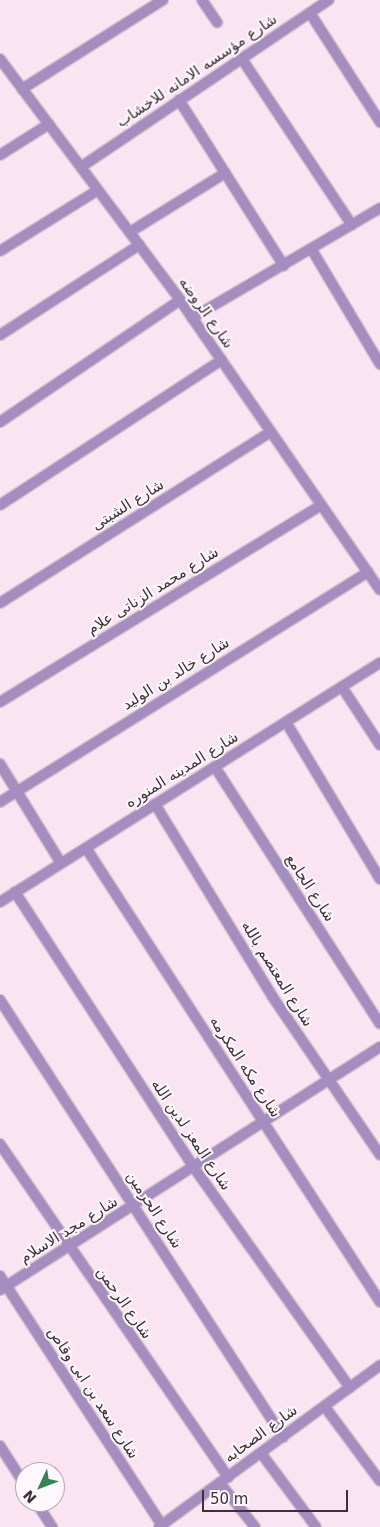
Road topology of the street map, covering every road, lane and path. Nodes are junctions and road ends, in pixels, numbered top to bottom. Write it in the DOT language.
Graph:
graph roads {
  1 [pos="163,0"];
  2 [pos="202,0"];
  3 [pos="329,0"];
  4 [pos="310,13"];
  5 [pos="217,22"];
  6 [pos="242,59"];
  7 [pos="2,65"];
  8 [pos="22,89"];
  9 [pos="180,100"];
  10 [pos="380,122"];
  11 [pos="49,124"];
  12 [pos="0,155"];
  13 [pos="81,167"];
  14 [pos="225,173"];
  15 [pos="98,190"];
  16 [pos="378,212"];
  17 [pos="352,225"];
  18 [pos="130,232"];
  19 [pos="139,245"];
  20 [pos="312,250"];
  21 [pos="0,251"];
  22 [pos="284,266"];
  23 [pos="180,300"];
  24 [pos="192,318"];
  25 [pos="0,335"];
  26 [pos="222,360"];
  27 [pos="380,364"];
  28 [pos="0,422"];
  29 [pos="271,432"];
  30 [pos="321,504"];
  31 [pos="0,505"];
  32 [pos="368,572"];
  33 [pos="380,590"];
  34 [pos="0,603"];
  35 [pos="380,663"];
  36 [pos="342,687"];
  37 [pos="0,702"];
  38 [pos="286,722"];
  39 [pos="380,746"];
  40 [pos="0,764"];
  41 [pos="215,767"];
  42 [pos="17,792"];
  43 [pos="0,802"];
  44 [pos="155,804"];
  45 [pos="86,848"];
  46 [pos="61,864"];
  47 [pos="380,879"];
  48 [pos="15,892"];
  49 [pos="0,902"];
  50 [pos="0,1000"];
  51 [pos="380,1024"];
  52 [pos="380,1048"];
  53 [pos="329,1082"];
  54 [pos="264,1125"];
  55 [pos="0,1144"];
  56 [pos="380,1155"];
  57 [pos="195,1170"];
  58 [pos="134,1207"];
  59 [pos="68,1248"];
  60 [pos="0,1276"];
  61 [pos="3,1288"];
  62 [pos="380,1302"];
  63 [pos="380,1365"];
  64 [pos="350,1388"];
  65 [pos="325,1406"];
  66 [pos="284,1436"];
  67 [pos="0,1446"];
  68 [pos="261,1453"];
  69 [pos="15,1469"];
  70 [pos="224,1480"];
  71 [pos="380,1481"];
  72 [pos="42,1512"];
  73 [pos="161,1526"];
  74 [pos="52,1527"];
  75 [pos="255,1527"];
  76 [pos="316,1527"];
  1 -- 8 [label="street"];
  2 -- 5 [label="street"];
  3 -- 4 [label="street, شارع مؤسسه الامانه للاخشاب"];
  4 -- 6 [label="street, شارع مؤسسه الامانه للاخشاب"];
  4 -- 10 [label="street"];
  6 -- 9 [label="street, شارع مؤسسه الامانه للاخشاب"];
  6 -- 17 [label="street"];
  7 -- 8 [label="street, شارع الروضه"];
  8 -- 11 [label="street, شارع الروضه"];
  9 -- 13 [label="street, شارع مؤسسه الامانه للاخشاب"];
  9 -- 14 [label="street"];
  11 -- 12 [label="street"];
  11 -- 13 [label="street, شارع الروضه"];
  13 -- 15 [label="street, شارع الروضه"];
  14 -- 18 [label="street"];
  14 -- 22 [label="street"];
  15 -- 18 [label="street, شارع الروضه"];
  15 -- 21 [label="street"];
  16 -- 17 [label="street"];
  17 -- 20 [label="street"];
  18 -- 19 [label="street, شارع الروضه"];
  19 -- 23 [label="street, شارع الروضه"];
  19 -- 25 [label="street"];
  20 -- 22 [label="street"];
  20 -- 27 [label="street"];
  22 -- 24 [label="street"];
  23 -- 24 [label="street, شارع الروضه"];
  23 -- 28 [label="street"];
  24 -- 26 [label="street, شارع الروضه"];
  26 -- 29 [label="street, شارع الروضه"];
  26 -- 31 [label="street"];
  29 -- 30 [label="street, شارع الروضه"];
  29 -- 34 [label="street, شارع الشبتى"];
  30 -- 32 [label="street, شارع الروضه"];
  30 -- 37 [label="street, شارع محمد الزناتى علام"];
  32 -- 33 [label="street, شارع الروضه"];
  32 -- 42 [label="street, شارع خالد بن الوليد"];
  35 -- 36 [label="street, شارع المدينه المنوره"];
  36 -- 38 [label="street, شارع المدينه المنوره"];
  36 -- 39 [label="street"];
  38 -- 41 [label="street, شارع المدينه المنوره"];
  38 -- 47 [label="street"];
  40 -- 42 [label="street"];
  41 -- 44 [label="street, شارع المدينه المنوره"];
  41 -- 51 [label="street, شارع الجامع"];
  42 -- 43 [label="street, شارع خالد بن الوليد"];
  42 -- 46 [label="street"];
  44 -- 45 [label="street, شارع المدينه المنوره"];
  44 -- 53 [label="street, شارع المعتصم بالله"];
  45 -- 46 [label="street, شارع المدينه المنوره"];
  45 -- 54 [label="street, شارع مكه المكرمه"];
  46 -- 48 [label="street, شارع المدينه المنوره"];
  48 -- 49 [label="street, شارع المدينه المنوره"];
  48 -- 57 [label="street, شارع المعز لدين الله"];
  50 -- 58 [label="street, شارع الحرمين"];
  52 -- 53 [label="street, شارع مجد الاسلام"];
  53 -- 54 [label="street, شارع مجد الاسلام"];
  53 -- 56 [label="street, شارع المعتصم بالله"];
  54 -- 57 [label="street, شارع مجد الاسلام"];
  54 -- 62 [label="street, شارع مكه المكرمه"];
  55 -- 59 [label="street, شارع الرحمن"];
  57 -- 58 [label="street, شارع مجد الاسلام"];
  57 -- 64 [label="street, شارع المعز لدين الله"];
  58 -- 59 [label="street, شارع مجد الاسلام"];
  58 -- 66 [label="street, شارع الحرمين"];
  59 -- 61 [label="street, شارع مجد الاسلام"];
  59 -- 70 [label="street, شارع الرحمن"];
  60 -- 61 [label="street, شارع سعد بن ابى وقاص"];
  61 -- 73 [label="street, شارع سعد بن ابى وقاص"];
  63 -- 64 [label="street, شارع الصحابه"];
  64 -- 65 [label="street, شارع الصحابه"];
  65 -- 66 [label="street, شارع الصحابه"];
  65 -- 71 [label="street"];
  66 -- 68 [label="street, شارع الصحابه"];
  67 -- 69 [label="street"];
  68 -- 70 [label="street, شارع الصحابه"];
  68 -- 76 [label="street"];
  70 -- 73 [label="street, شارع الصحابه"];
  70 -- 75 [label="street, شارع الرحمن"];
  72 -- 74 [label="street"];
}
